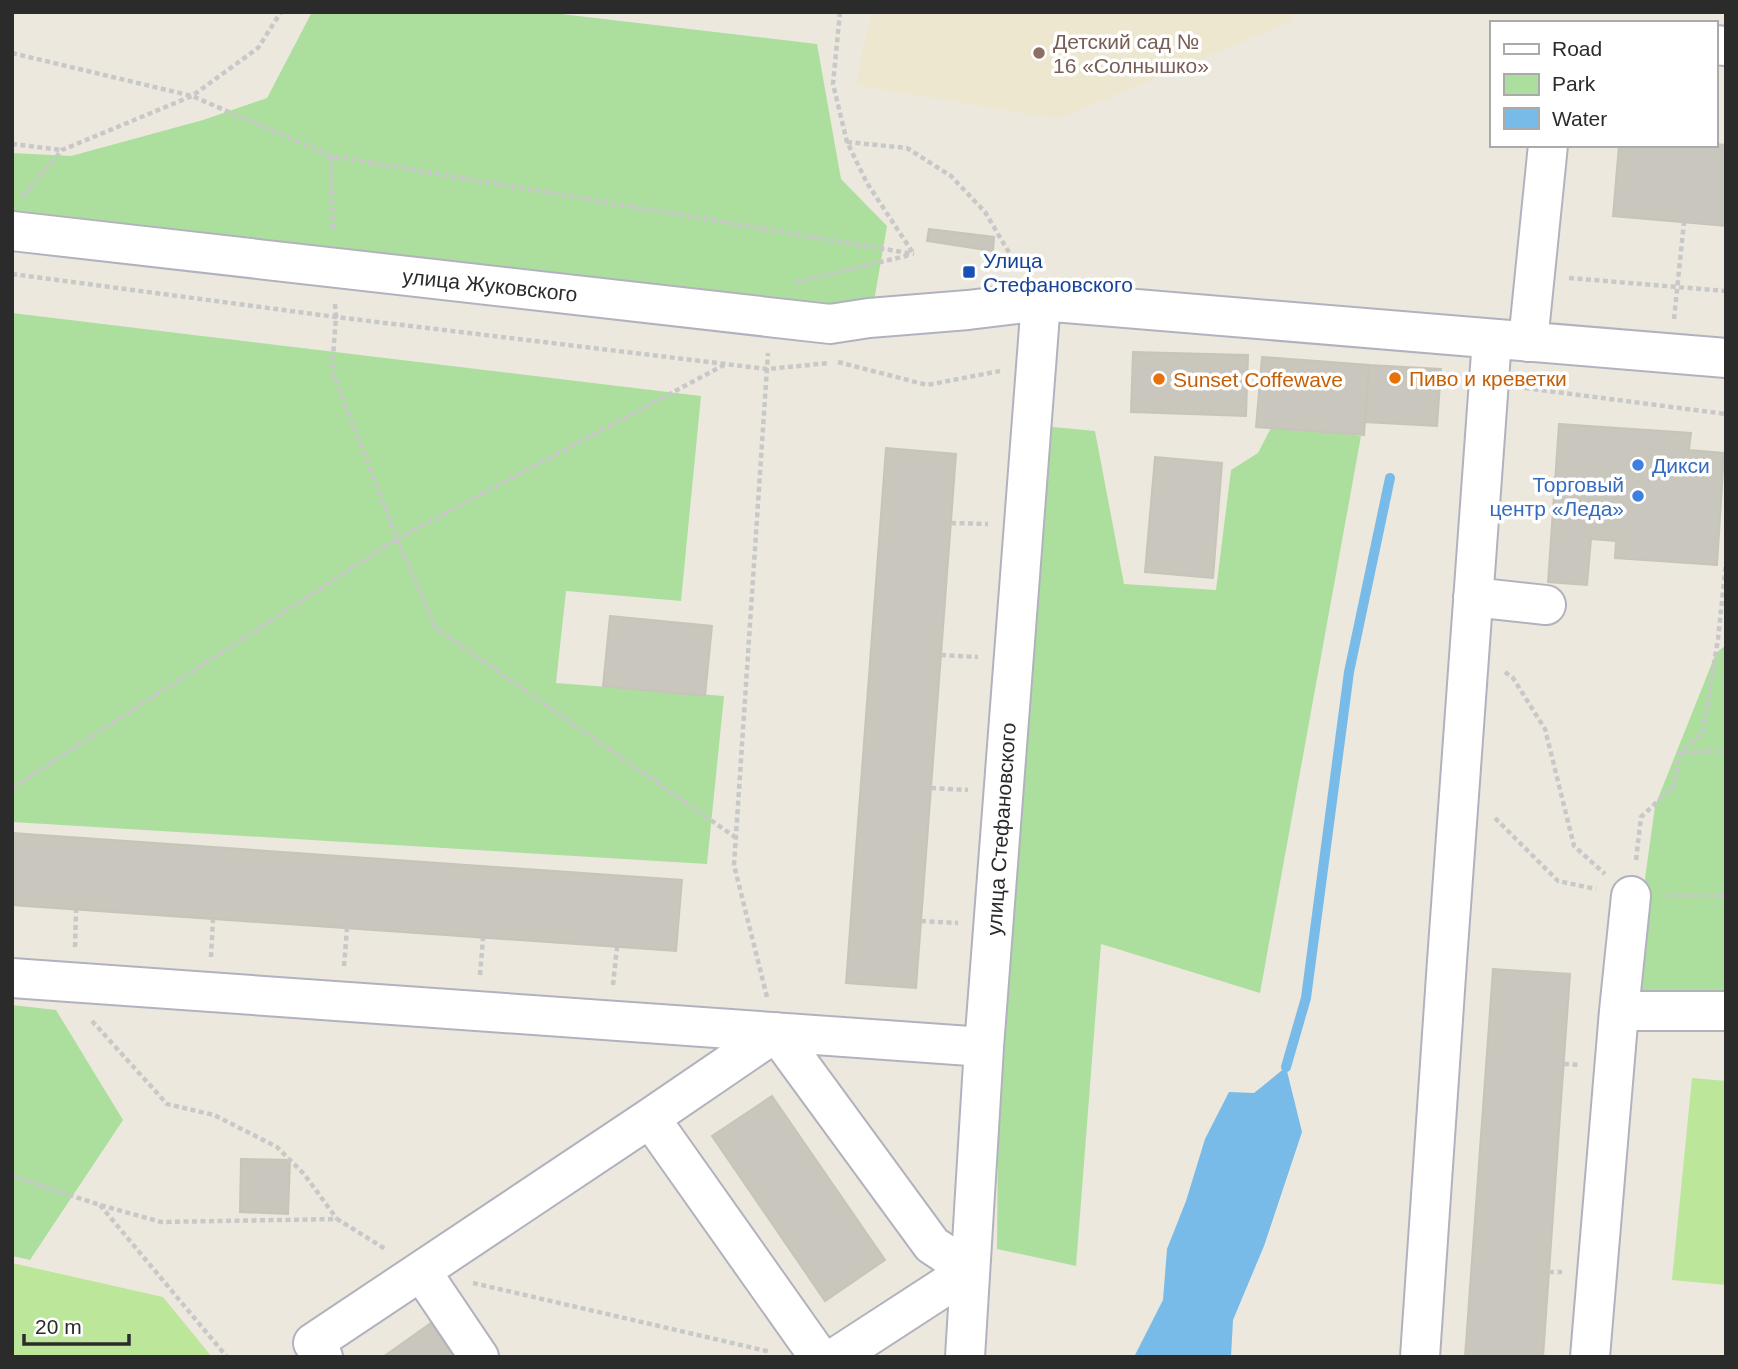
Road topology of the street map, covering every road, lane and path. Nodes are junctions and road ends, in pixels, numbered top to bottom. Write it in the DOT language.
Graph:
graph roads {
  1 [pos="281,12"];
  2 [pos="840,12"];
  3 [pos="12,53"];
  4 [pos="192,96"];
  5 [pos="847,142"];
  6 [pos="12,144"];
  7 [pos="1548,147"];
  8 [pos="62,150"];
  9 [pos="331,156"];
  10 [pos="16,215"];
  11 [pos="1684,222"];
  12 [pos="914,254"];
  13 [pos="1017,266"];
  14 [pos="334,267"];
  15 [pos="12,274"];
  16 [pos="1534,275"];
  17 [pos="788,284"];
  18 [pos="1677,287"];
  19 [pos="1726,291"];
  20 [pos="1041,301"];
  21 [pos="336,317"];
  22 [pos="1674,327"];
  23 [pos="1510,341"];
  24 [pos="1726,358"];
  25 [pos="725,364"];
  26 [pos="1035,365"];
  27 [pos="766,369"];
  28 [pos="397,539"];
  29 [pos="1726,563"];
  30 [pos="1473,597"];
  31 [pos="1546,605"];
  32 [pos="1469,648"];
  33 [pos="1726,751"];
  34 [pos="1680,753"];
  35 [pos="1460,782"];
  36 [pos="12,788"];
  37 [pos="736,837"];
  38 [pos="1726,895"];
  39 [pos="1631,896"];
  40 [pos="12,978"];
  41 [pos="56,981"];
  42 [pos="1619,1011"];
  43 [pos="1726,1011"];
  44 [pos="776,1032"];
  45 [pos="984,1047"];
  46 [pos="650,1118"];
  47 [pos="100,1205"];
  48 [pos="337,1219"];
  49 [pos="970,1270"];
  50 [pos="421,1271"];
  51 [pos="227,1357"];
  52 [pos="323,1357"];
  53 [pos="479,1357"];
  54 [pos="819,1357"];
  55 [pos="836,1357"];
  56 [pos="965,1357"];
  57 [pos="1420,1357"];
  58 [pos="1590,1357"];
  1 -- 4 [label="path"];
  2 -- 5 [label="path"];
  3 -- 4 [label="path"];
  4 -- 8 [label="path"];
  4 -- 9 [label="path"];
  5 -- 12 [label="path"];
  5 -- 13 [label="path"];
  6 -- 8 [label="path"];
  7 -- 16 [label="street"];
  8 -- 10 [label="path"];
  9 -- 12 [label="path"];
  9 -- 14 [label="path"];
  10 -- 14 [label="street, улица Жуковского"];
  11 -- 18 [label="path"];
  12 -- 17 [label="path"];
  14 -- 20 [label="street, улица Жуковского"];
  14 -- 21 [label="path"];
  15 -- 21 [label="path"];
  16 -- 18 [label="path"];
  16 -- 23 [label="street"];
  18 -- 19 [label="path"];
  18 -- 22 [label="path"];
  20 -- 23 [label="street, улица Жуковского"];
  20 -- 26 [label="street, улица Стефановского"];
  21 -- 25 [label="path"];
  21 -- 28 [label="path"];
  23 -- 24 [label="street, улица Жуковского"];
  23 -- 30 [label="street"];
  25 -- 27 [label="path"];
  25 -- 28 [label="path"];
  26 -- 27 [label="path"];
  26 -- 45 [label="street, улица Стефановского"];
  27 -- 37 [label="path"];
  28 -- 36 [label="path"];
  28 -- 37 [label="path"];
  29 -- 34 [label="path"];
  30 -- 31 [label="street"];
  30 -- 32 [label="street"];
  32 -- 35 [label="street"];
  32 -- 39 [label="path"];
  33 -- 34 [label="path"];
  34 -- 39 [label="path"];
  35 -- 39 [label="path"];
  35 -- 57 [label="street"];
  37 -- 44 [label="path"];
  38 -- 39 [label="path"];
  39 -- 42 [label="street"];
  40 -- 41 [label="street"];
  41 -- 44 [label="street"];
  41 -- 48 [label="path"];
  42 -- 43 [label="street"];
  42 -- 58 [label="street"];
  44 -- 45 [label="street"];
  44 -- 46 [label="street"];
  44 -- 49 [label="street"];
  45 -- 49 [label="street, улица Стефановского"];
  46 -- 50 [label="street"];
  46 -- 54 [label="street"];
  47 -- 51 [label="path"];
  49 -- 55 [label="street"];
  49 -- 56 [label="street, улица Стефановского"];
  50 -- 52 [label="street"];
  50 -- 53 [label="street"];
}
